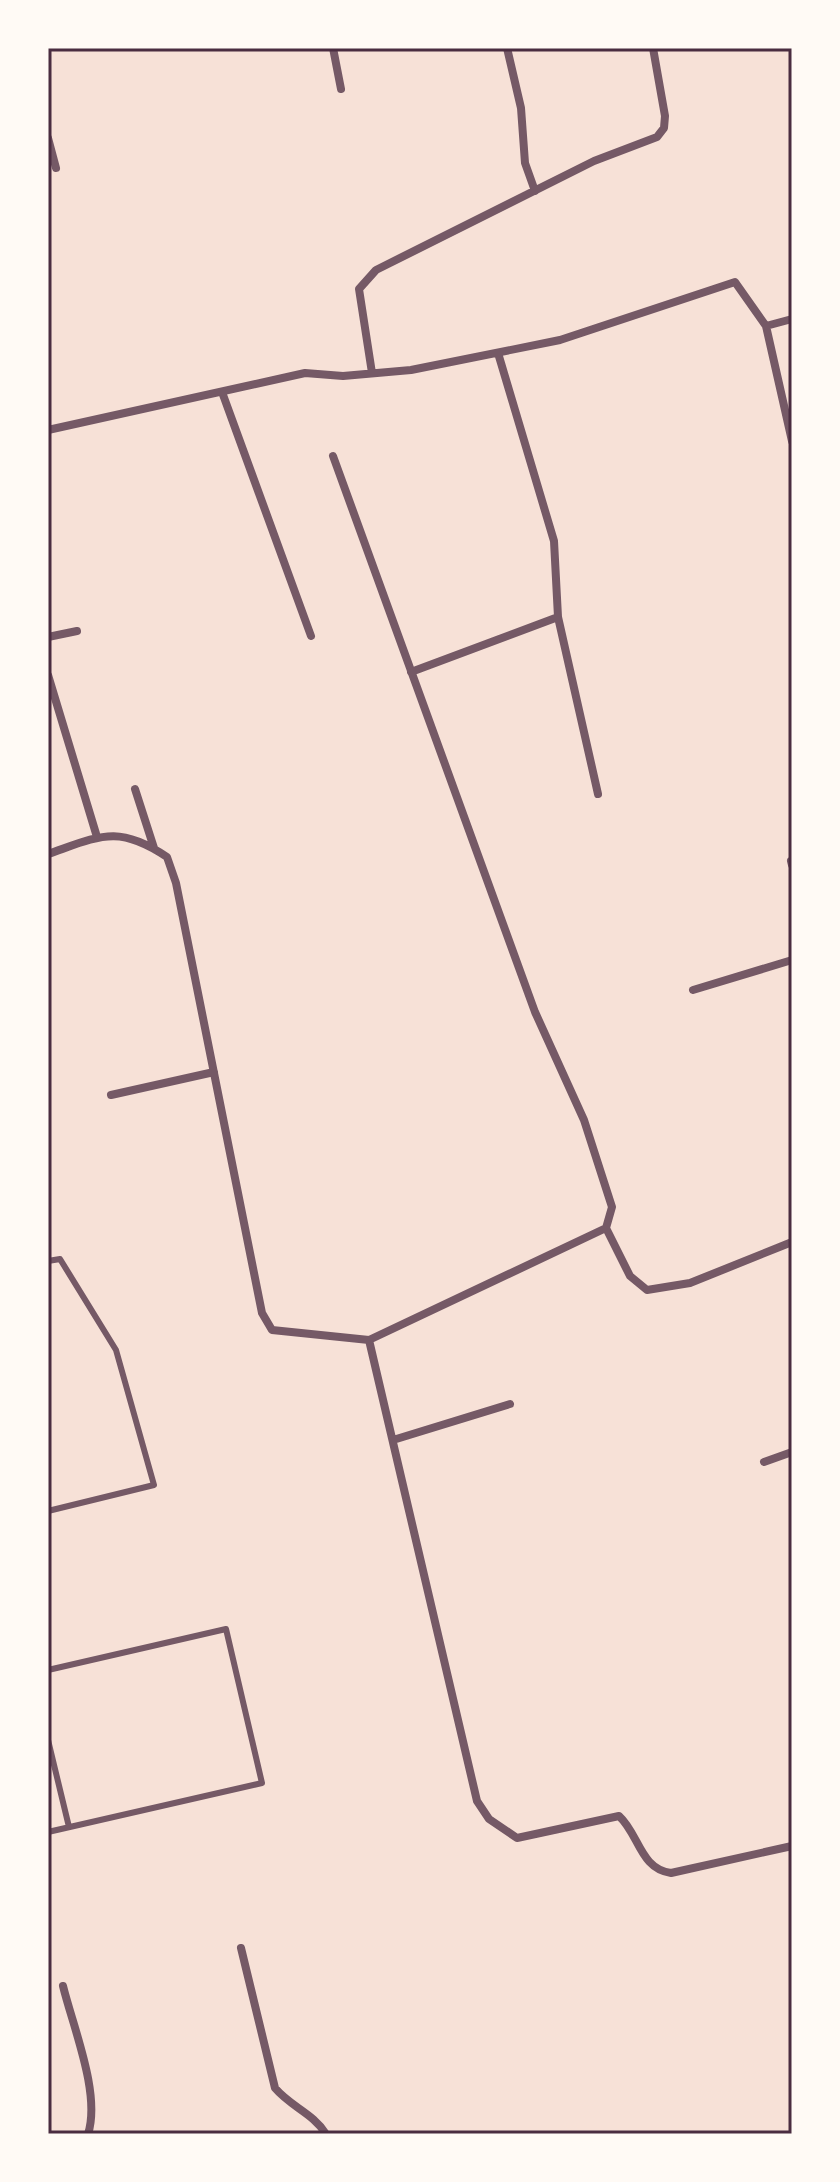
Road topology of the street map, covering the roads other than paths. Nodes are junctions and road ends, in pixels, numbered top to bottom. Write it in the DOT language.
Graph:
graph roads {
  1 [pos="333,48"];
  2 [pos="507,48"];
  3 [pos="653,48"];
  4 [pos="341,89"];
  5 [pos="48,138"];
  6 [pos="56,168"];
  7 [pos="535,191"];
  8 [pos="792,319"];
  9 [pos="766,326"];
  10 [pos="498,353"];
  11 [pos="372,373"];
  12 [pos="222,392"];
  13 [pos="48,430"];
  14 [pos="792,441"];
  15 [pos="333,456"];
  16 [pos="558,617"];
  17 [pos="77,631"];
  18 [pos="311,636"];
  19 [pos="48,637"];
  20 [pos="411,672"];
  21 [pos="48,675"];
  22 [pos="135,789"];
  23 [pos="598,794"];
  24 [pos="97,837"];
  25 [pos="154,848"];
  26 [pos="48,854"];
  27 [pos="792,960"];
  28 [pos="693,990"];
  29 [pos="214,1072"];
  30 [pos="111,1095"];
  31 [pos="606,1228"];
  32 [pos="792,1242"];
  33 [pos="48,1261"];
  34 [pos="369,1340"];
  35 [pos="510,1404"];
  36 [pos="393,1440"];
  37 [pos="792,1452"];
  38 [pos="764,1462"];
  39 [pos="48,1511"];
  40 [pos="48,1670"];
  41 [pos="48,1740"];
  42 [pos="69,1827"];
  43 [pos="48,1832"];
  44 [pos="792,1846"];
  45 [pos="241,1948"];
  46 [pos="63,1986"];
  47 [pos="88,2134"];
  48 [pos="326,2134"];
  1 -- 4 [label="street"];
  2 -- 7 [label="street"];
  3 -- 7 [label="street"];
  5 -- 6 [label="street"];
  7 -- 11 [label="street"];
  8 -- 9 [label="street"];
  9 -- 10 [label="street"];
  9 -- 14 [label="street"];
  10 -- 11 [label="street"];
  10 -- 16 [label="street"];
  11 -- 12 [label="street"];
  12 -- 13 [label="street"];
  12 -- 18 [label="street"];
  15 -- 20 [label="street"];
  16 -- 20 [label="street"];
  16 -- 23 [label="street"];
  17 -- 19 [label="street"];
  20 -- 31 [label="street"];
  21 -- 24 [label="street"];
  22 -- 25 [label="street"];
  24 -- 25 [label="street"];
  24 -- 26 [label="street"];
  25 -- 29 [label="street"];
  27 -- 28 [label="street"];
  29 -- 30 [label="street"];
  29 -- 34 [label="street"];
  31 -- 32 [label="street"];
  31 -- 34 [label="street"];
  33 -- 39 [label="lane"];
  34 -- 36 [label="street"];
  35 -- 36 [label="street"];
  36 -- 44 [label="street"];
  37 -- 38 [label="street"];
  40 -- 42 [label="lane"];
  41 -- 42 [label="lane"];
  42 -- 43 [label="lane"];
  45 -- 48 [label="street"];
  46 -- 47 [label="street"];
}
